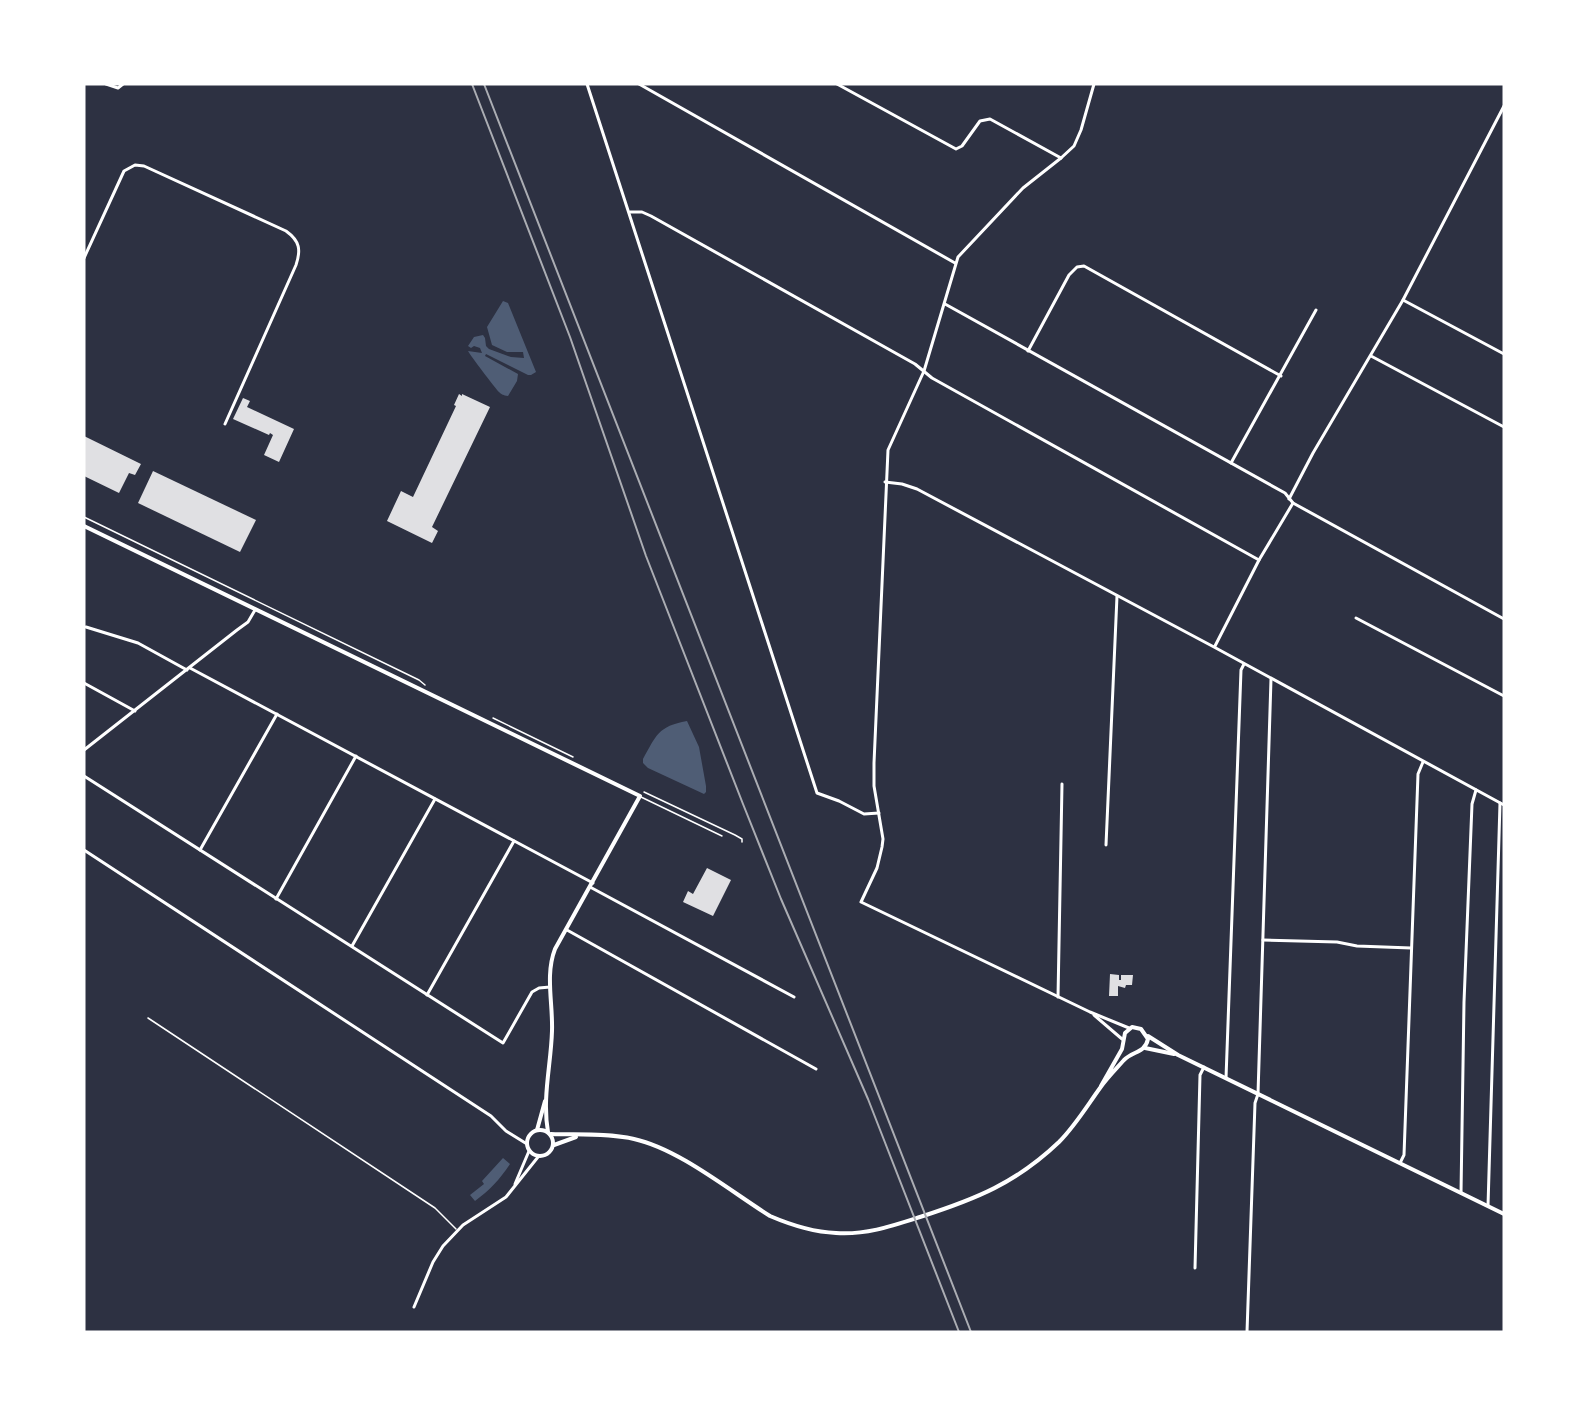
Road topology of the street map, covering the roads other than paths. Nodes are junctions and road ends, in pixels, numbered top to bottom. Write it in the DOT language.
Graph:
graph roads {
  1 [pos="106,84"];
  2 [pos="123,84"];
  3 [pos="587,84"];
  4 [pos="639,84"];
  5 [pos="837,84"];
  6 [pos="1094,84"];
  7 [pos="1504,106"];
  8 [pos="1061,158"];
  9 [pos="630,212"];
  10 [pos="84,258"];
  11 [pos="955,264"];
  12 [pos="1403,300"];
  13 [pos="945,304"];
  14 [pos="1316,310"];
  15 [pos="1028,351"];
  16 [pos="1504,354"];
  17 [pos="1371,356"];
  18 [pos="924,371"];
  19 [pos="1281,376"];
  20 [pos="225,424"];
  21 [pos="1504,427"];
  22 [pos="1231,463"];
  23 [pos="885,482"];
  24 [pos="1289,499"];
  25 [pos="1293,503"];
  26 [pos="84,526"];
  27 [pos="1259,560"];
  28 [pos="1117,596"];
  29 [pos="255,610"];
  30 [pos="1356,618"];
  31 [pos="1504,619"];
  32 [pos="86,627"];
  33 [pos="1214,647"];
  34 [pos="1244,664"];
  35 [pos="189,669"];
  36 [pos="1271,679"];
  37 [pos="84,683"];
  38 [pos="1504,696"];
  39 [pos="135,711"];
  40 [pos="277,714"];
  41 [pos="84,750"];
  42 [pos="356,756"];
  43 [pos="1424,762"];
  44 [pos="84,776"];
  45 [pos="1062,784"];
  46 [pos="1476,790"];
  47 [pos="640,796"];
  48 [pos="435,798"];
  49 [pos="1500,803"];
  50 [pos="1504,805"];
  51 [pos="879,813"];
  52 [pos="722,836"];
  53 [pos="514,841"];
  54 [pos="1106,845"];
  55 [pos="84,850"];
  56 [pos="200,850"];
  57 [pos="592,885"];
  58 [pos="276,899"];
  59 [pos="567,930"];
  60 [pos="1263,940"];
  61 [pos="352,947"];
  62 [pos="1411,948"];
  63 [pos="550,987"];
  64 [pos="427,995"];
  65 [pos="794,997"];
  66 [pos="1058,997"];
  67 [pos="1090,1012"];
  68 [pos="148,1018"];
  69 [pos="1129,1028"];
  70 [pos="1147,1036"];
  71 [pos="1122,1039"];
  72 [pos="1124,1045"];
  73 [pos="1144,1048"];
  74 [pos="1133,1052"];
  75 [pos="1178,1055"];
  76 [pos="1204,1067"];
  77 [pos="816,1069"];
  78 [pos="1226,1078"];
  79 [pos="1101,1086"];
  80 [pos="1258,1094"];
  81 [pos="546,1098"];
  82 [pos="537,1130"];
  83 [pos="549,1133"];
  84 [pos="581,1135"];
  85 [pos="527,1144"];
  86 [pos="554,1145"];
  87 [pos="529,1151"];
  88 [pos="538,1157"];
  89 [pos="1400,1163"];
  90 [pos="513,1189"];
  91 [pos="1461,1193"];
  92 [pos="1488,1206"];
  93 [pos="1504,1214"];
  94 [pos="457,1230"];
  95 [pos="1194,1268"];
  96 [pos="414,1307"];
  97 [pos="1247,1332"];
  1 -- 2 [label="street"];
  3 -- 9 [label="street"];
  4 -- 11 [label="street"];
  5 -- 8 [label="street"];
  6 -- 8 [label="street"];
  7 -- 12 [label="street"];
  8 -- 11 [label="street"];
  9 -- 18 [label="street"];
  9 -- 51 [label="street"];
  10 -- 20 [label="street"];
  11 -- 13 [label="street"];
  12 -- 16 [label="street"];
  12 -- 17 [label="street"];
  13 -- 15 [label="street"];
  13 -- 18 [label="street"];
  14 -- 19 [label="street"];
  15 -- 19 [label="street"];
  15 -- 22 [label="street"];
  17 -- 21 [label="street"];
  17 -- 24 [label="street"];
  18 -- 23 [label="street"];
  18 -- 27 [label="street"];
  19 -- 22 [label="street"];
  22 -- 24 [label="street"];
  23 -- 28 [label="street"];
  23 -- 51 [label="street"];
  24 -- 25 [label="street"];
  25 -- 27 [label="street"];
  25 -- 31 [label="street"];
  26 -- 29 [label="street"];
  27 -- 33 [label="street"];
  28 -- 33 [label="street"];
  28 -- 54 [label="street"];
  29 -- 35 [label="street"];
  29 -- 47 [label="street"];
  30 -- 38 [label="street"];
  32 -- 35 [label="street"];
  33 -- 34 [label="street"];
  34 -- 36 [label="street"];
  34 -- 78 [label="street"];
  35 -- 39 [label="street"];
  35 -- 40 [label="street"];
  36 -- 43 [label="street"];
  36 -- 60 [label="street"];
  37 -- 39 [label="street"];
  39 -- 41 [label="street"];
  40 -- 42 [label="street"];
  40 -- 56 [label="street"];
  42 -- 48 [label="street"];
  42 -- 58 [label="street"];
  43 -- 46 [label="street"];
  43 -- 62 [label="street"];
  44 -- 56 [label="street"];
  45 -- 66 [label="street"];
  46 -- 49 [label="street"];
  46 -- 91 [label="street"];
  47 -- 52 [label="lane"];
  47 -- 57 [label="street"];
  48 -- 53 [label="street"];
  48 -- 61 [label="street"];
  49 -- 50 [label="street"];
  49 -- 92 [label="street"];
  51 -- 66 [label="street"];
  53 -- 57 [label="street"];
  53 -- 64 [label="street"];
  55 -- 85 [label="street"];
  56 -- 58 [label="street"];
  57 -- 59 [label="street"];
  57 -- 65 [label="street"];
  58 -- 61 [label="street"];
  59 -- 63 [label="street"];
  59 -- 77 [label="street"];
  60 -- 62 [label="street"];
  60 -- 80 [label="street"];
  61 -- 64 [label="street"];
  62 -- 89 [label="street"];
  63 -- 64 [label="street"];
  63 -- 81 [label="street"];
  66 -- 67 [label="street"];
  67 -- 69 [label="street"];
  67 -- 71 [label="street"];
  68 -- 94 [label="lane"];
  69 -- 70 [label="street"];
  69 -- 71 [label="street"];
  70 -- 73 [label="street"];
  70 -- 75 [label="street"];
  71 -- 72 [label="street"];
  72 -- 74 [label="street"];
  72 -- 79 [label="street"];
  73 -- 74 [label="street"];
  73 -- 75 [label="street"];
  74 -- 79 [label="street"];
  75 -- 76 [label="street"];
  76 -- 78 [label="street"];
  76 -- 95 [label="street"];
  78 -- 80 [label="street"];
  79 -- 84 [label="street"];
  80 -- 89 [label="street"];
  80 -- 97 [label="street"];
  81 -- 82 [label="street"];
  81 -- 83 [label="street"];
  82 -- 83 [label="street"];
  82 -- 85 [label="street"];
  83 -- 84 [label="street"];
  83 -- 86 [label="street"];
  84 -- 86 [label="street"];
  85 -- 87 [label="street"];
  86 -- 88 [label="street"];
  87 -- 88 [label="street"];
  87 -- 90 [label="street"];
  88 -- 90 [label="street"];
  89 -- 91 [label="street"];
  90 -- 94 [label="street"];
  91 -- 92 [label="street"];
  92 -- 93 [label="street"];
  94 -- 96 [label="street"];
}
